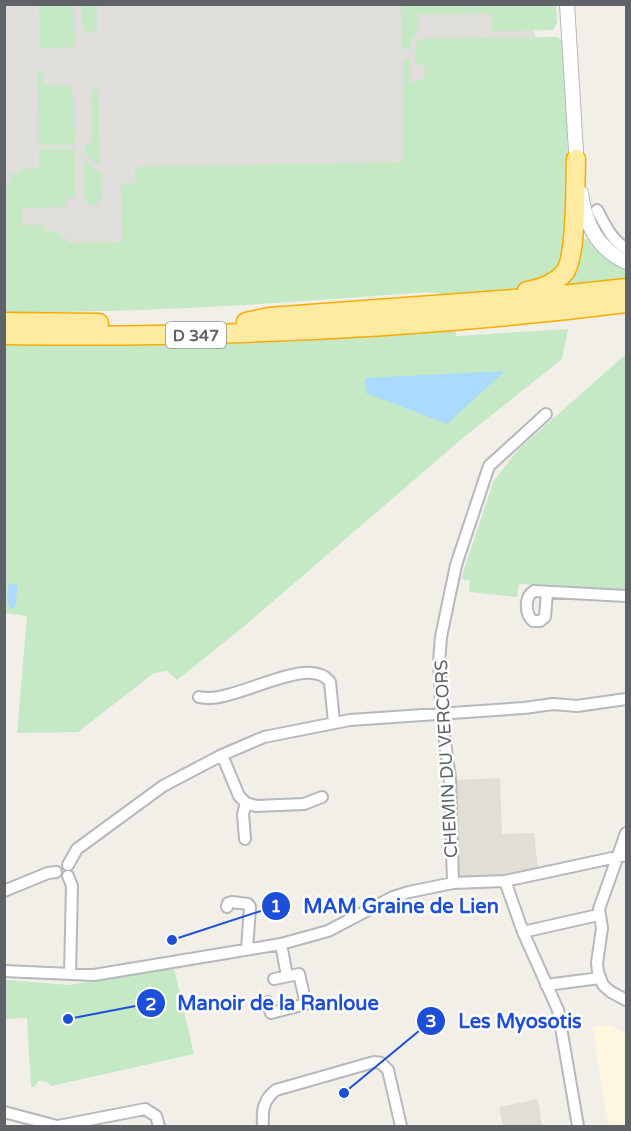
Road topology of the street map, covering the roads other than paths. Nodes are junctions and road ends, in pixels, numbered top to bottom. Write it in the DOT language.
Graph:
graph roads {
  1 [pos="567,4"];
  2 [pos="576,159"];
  3 [pos="597,210"];
  4 [pos="627,248"];
  5 [pos="627,262"];
  6 [pos="627,288"];
  7 [pos="627,297"];
  8 [pos="453,302"];
  9 [pos="627,303"];
  10 [pos="627,313"];
  11 [pos="4,322"];
  12 [pos="246,322"];
  13 [pos="387,326"];
  14 [pos="4,335"];
  15 [pos="546,414"];
  16 [pos="547,592"];
  17 [pos="627,596"];
  18 [pos="199,697"];
  19 [pos="627,699"];
  20 [pos="442,714"];
  21 [pos="334,722"];
  22 [pos="222,755"];
  23 [pos="322,796"];
  24 [pos="246,803"];
  25 [pos="627,833"];
  26 [pos="245,839"];
  27 [pos="622,856"];
  28 [pos="68,870"];
  29 [pos="505,881"];
  30 [pos="453,883"];
  31 [pos="4,891"];
  32 [pos="227,907"];
  33 [pos="598,915"];
  34 [pos="523,932"];
  35 [pos="281,944"];
  36 [pos="247,949"];
  37 [pos="4,972"];
  38 [pos="70,974"];
  39 [pos="287,976"];
  40 [pos="600,978"];
  41 [pos="274,979"];
  42 [pos="546,985"];
  43 [pos="627,1000"];
  44 [pos="268,1002"];
  45 [pos="4,1112"];
  46 [pos="45,1125"];
  47 [pos="58,1126"];
  48 [pos="159,1126"];
  49 [pos="263,1126"];
  50 [pos="401,1126"];
  51 [pos="578,1126"];
  1 -- 2 [label="street"];
  2 -- 5 [label="street"];
  2 -- 8 [label="highway"];
  3 -- 4 [label="street"];
  6 -- 8 [label="highway"];
  7 -- 12 [label="highway, D 347"];
  8 -- 12 [label="highway"];
  9 -- 13 [label="highway, D 347"];
  10 -- 13 [label="highway"];
  11 -- 12 [label="highway, D 347"];
  13 -- 14 [label="highway, D 347"];
  15 -- 20 [label="street, CHEMIN DU VERCORS"];
  16 -- 17 [label="street"];
  18 -- 21 [label="street"];
  19 -- 20 [label="street"];
  20 -- 21 [label="street"];
  20 -- 30 [label="street, CHEMIN DU VERCORS"];
  21 -- 22 [label="street"];
  22 -- 24 [label="street"];
  22 -- 28 [label="street"];
  23 -- 24 [label="street"];
  24 -- 26 [label="street"];
  25 -- 27 [label="street"];
  27 -- 29 [label="street"];
  27 -- 33 [label="street"];
  28 -- 31 [label="street"];
  28 -- 38 [label="street"];
  29 -- 30 [label="street"];
  29 -- 34 [label="street"];
  30 -- 35 [label="street"];
  32 -- 36 [label="street"];
  33 -- 34 [label="street"];
  33 -- 40 [label="street"];
  34 -- 42 [label="street"];
  35 -- 36 [label="street"];
  35 -- 39 [label="street"];
  36 -- 38 [label="street"];
  37 -- 38 [label="street"];
  39 -- 41 [label="street"];
  39 -- 44 [label="street"];
  40 -- 42 [label="street"];
  40 -- 43 [label="street"];
  42 -- 51 [label="street"];
  45 -- 46 [label="street"];
  46 -- 47 [label="street"];
  47 -- 48 [label="street"];
  49 -- 50 [label="street"];
}
